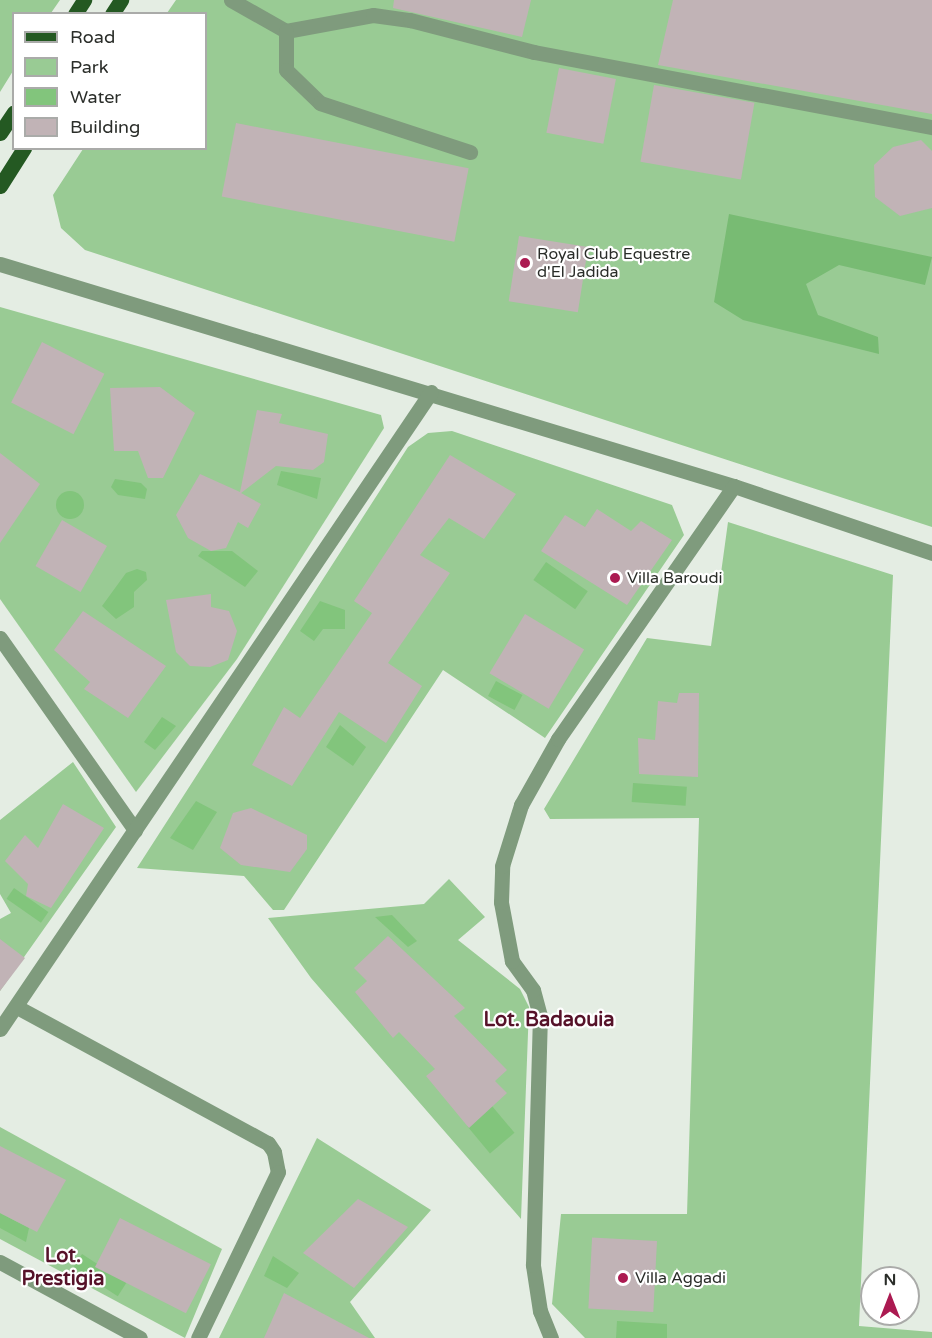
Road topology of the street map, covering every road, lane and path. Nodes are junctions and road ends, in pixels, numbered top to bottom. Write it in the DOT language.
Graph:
graph roads {
  1 [pos="231,0"];
  2 [pos="286,31"];
  3 [pos="12,115"];
  4 [pos="932,127"];
  5 [pos="0,133"];
  6 [pos="23,150"];
  7 [pos="470,152"];
  8 [pos="0,186"];
  9 [pos="0,264"];
  10 [pos="431,392"];
  11 [pos="734,486"];
  12 [pos="932,553"];
  13 [pos="0,638"];
  14 [pos="135,830"];
  15 [pos="17,1007"];
  16 [pos="0,1029"];
  17 [pos="0,1262"];
  18 [pos="140,1338"];
  19 [pos="198,1338"];
  20 [pos="551,1338"];
  1 -- 2 [label="street"];
  2 -- 4 [label="street"];
  2 -- 7 [label="street"];
  3 -- 5 [label="main road"];
  6 -- 8 [label="main road"];
  9 -- 10 [label="street"];
  10 -- 11 [label="street"];
  10 -- 14 [label="street"];
  11 -- 12 [label="street"];
  11 -- 20 [label="street"];
  13 -- 14 [label="street"];
  14 -- 15 [label="street"];
  15 -- 16 [label="street"];
  15 -- 19 [label="street"];
  17 -- 18 [label="street"];
}
